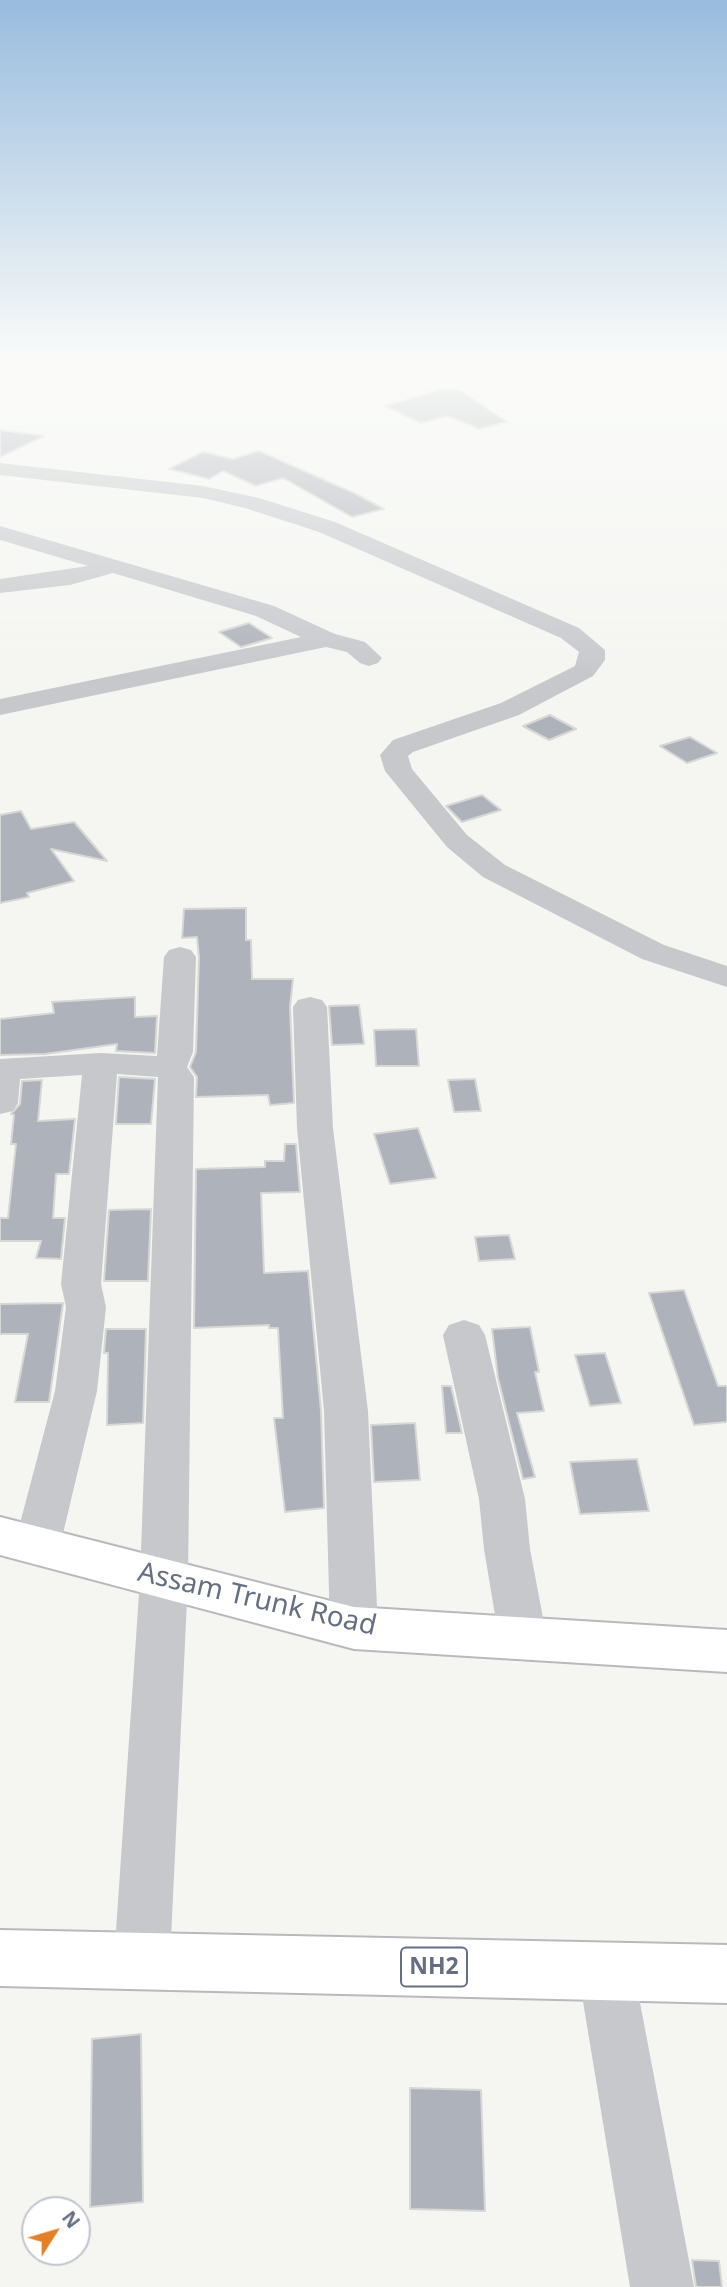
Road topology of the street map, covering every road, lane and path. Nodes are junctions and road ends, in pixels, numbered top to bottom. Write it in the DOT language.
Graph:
graph roads {
  1 [pos="0,469"];
  2 [pos="0,533"];
  3 [pos="114,566"];
  4 [pos="0,586"];
  5 [pos="326,639"];
  6 [pos="369,658"];
  7 [pos="0,707"];
  8 [pos="180,957"];
  9 [pos="727,977"];
  10 [pos="310,1007"];
  11 [pos="101,1063"];
  12 [pos="170,1067"];
  13 [pos="1,1081"];
  14 [pos="464,1335"];
  15 [pos="18,1541"];
  16 [pos="164,1579"];
  17 [pos="354,1628"];
  18 [pos="523,1639"];
  19 [pos="727,1651"];
  20 [pos="0,1958"];
  21 [pos="142,1959"];
  22 [pos="606,1971"];
  23 [pos="727,1974"];
  24 [pos="662,2287"];
  1 -- 9 [label="street"];
  2 -- 3 [label="street"];
  3 -- 4 [label="street"];
  3 -- 5 [label="street"];
  5 -- 6 [label="street"];
  5 -- 7 [label="street"];
  8 -- 12 [label="street"];
  10 -- 17 [label="street"];
  11 -- 12 [label="street"];
  11 -- 13 [label="street"];
  11 -- 15 [label="street"];
  12 -- 16 [label="street"];
  14 -- 18 [label="street"];
  15 -- 16 [label="highway, Assam Trunk Road"];
  16 -- 17 [label="highway, Assam Trunk Road"];
  16 -- 21 [label="street"];
  17 -- 18 [label="highway, Assam Trunk Road"];
  18 -- 19 [label="highway, Assam Trunk Road"];
  20 -- 21 [label="highway, NH2"];
  21 -- 22 [label="highway, NH2"];
  22 -- 23 [label="highway, NH2"];
  22 -- 24 [label="street"];
}
